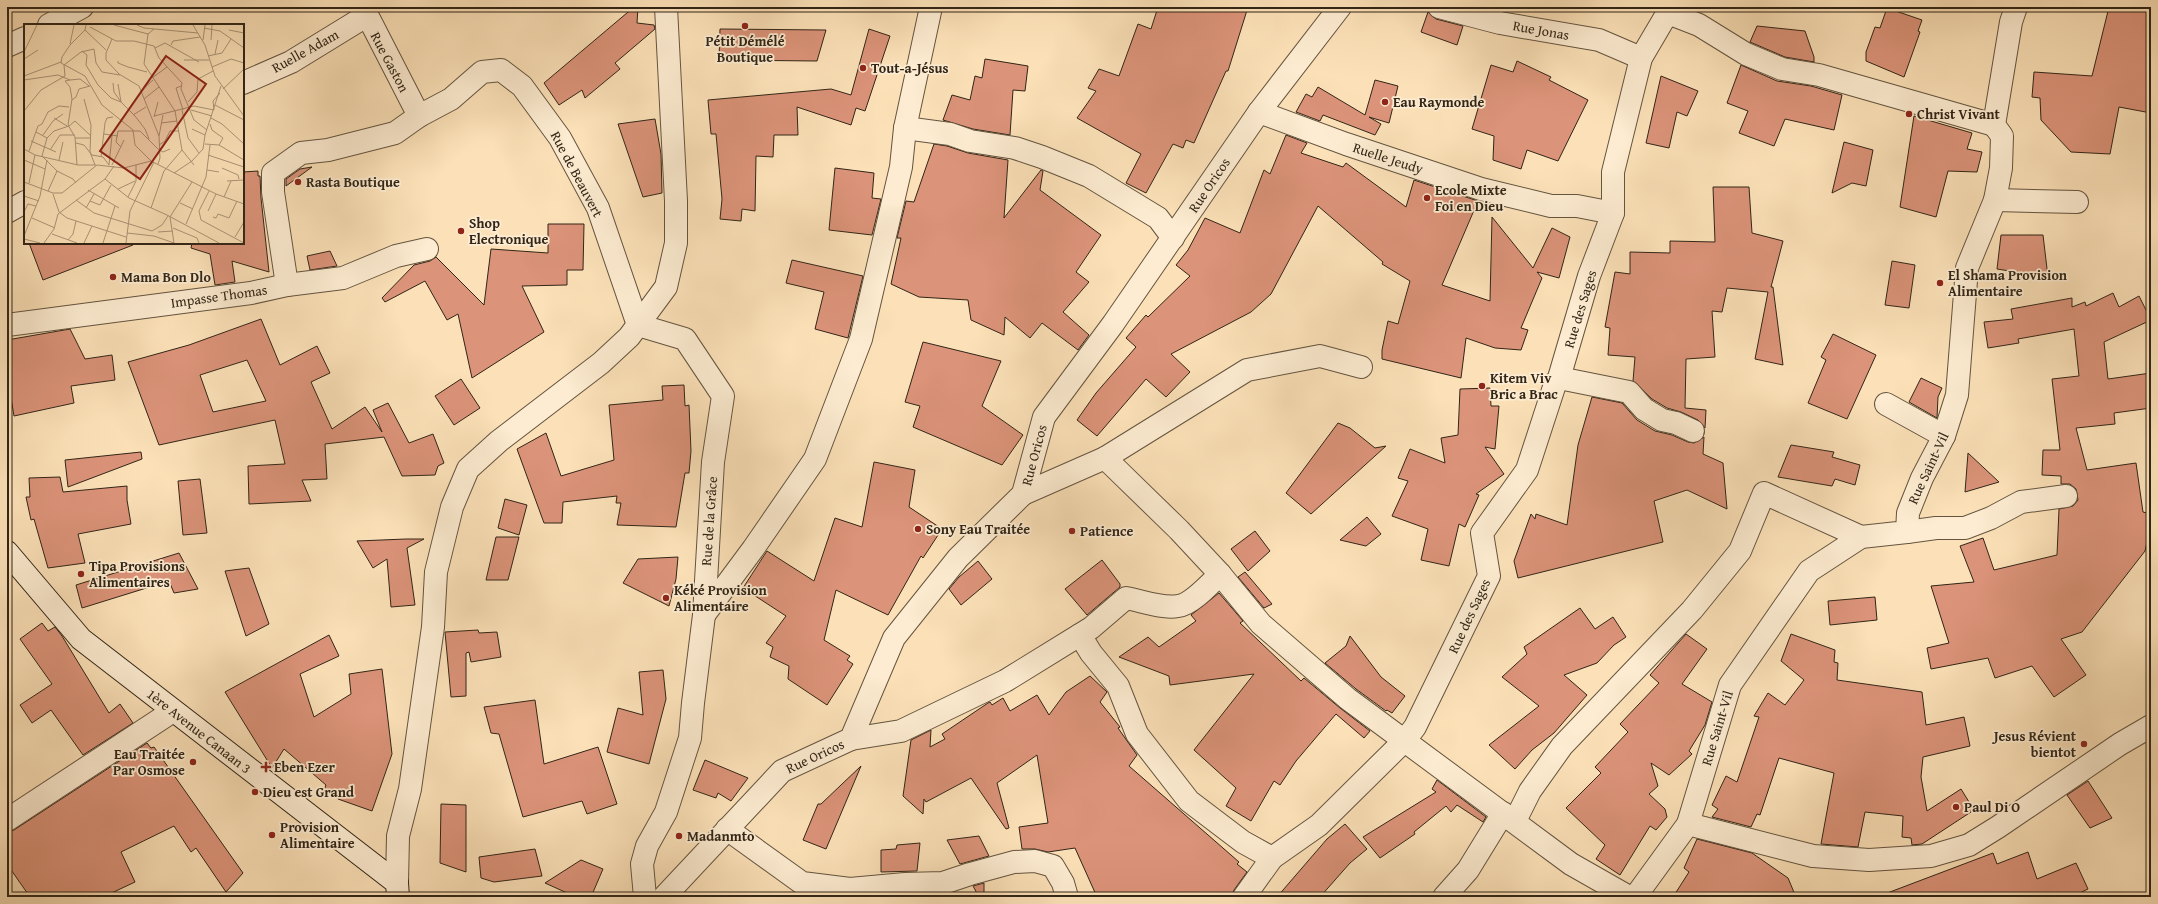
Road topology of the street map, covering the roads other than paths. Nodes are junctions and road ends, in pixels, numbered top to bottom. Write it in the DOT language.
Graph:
graph roads {
  1 [pos="82,7"];
  2 [pos="666,7"];
  3 [pos="931,7"];
  4 [pos="1340,7"];
  5 [pos="1439,7"];
  6 [pos="2016,7"];
  7 [pos="1670,10"];
  8 [pos="365,12"];
  9 [pos="51,24"];
  10 [pos="24,38"];
  11 [pos="7,46"];
  12 [pos="1641,58"];
  13 [pos="244,83"];
  14 [pos="1259,112"];
  15 [pos="419,116"];
  16 [pos="1994,125"];
  17 [pos="905,128"];
  18 [pos="1995,200"];
  19 [pos="2077,202"];
  20 [pos="24,203"];
  21 [pos="7,212"];
  22 [pos="1613,213"];
  23 [pos="1172,238"];
  24 [pos="427,249"];
  25 [pos="287,285"];
  26 [pos="7,325"];
  27 [pos="638,325"];
  28 [pos="1361,367"];
  29 [pos="1559,378"];
  30 [pos="1886,404"];
  31 [pos="1693,431"];
  32 [pos="1944,436"];
  33 [pos="1105,458"];
  34 [pos="1023,494"];
  35 [pos="2066,496"];
  36 [pos="1907,532"];
  37 [pos="1861,537"];
  38 [pos="7,552"];
  39 [pos="1220,574"];
  40 [pos="704,614"];
  41 [pos="1080,635"];
  42 [pos="173,711"];
  43 [pos="2151,726"];
  44 [pos="851,739"];
  45 [pos="1405,740"];
  46 [pos="1509,817"];
  47 [pos="7,820"];
  48 [pos="1688,824"];
  49 [pos="727,830"];
  50 [pos="1272,858"];
  51 [pos="398,890"];
  52 [pos="646,897"];
  53 [pos="664,897"];
  54 [pos="1067,897"];
  55 [pos="1244,897"];
  56 [pos="1444,897"];
  57 [pos="1629,897"];
  58 [pos="1635,897"];
  1 -- 9 [label="street"];
  2 -- 27 [label="street"];
  3 -- 17 [label="street"];
  4 -- 14 [label="street, Rue Oricos"];
  5 -- 12 [label="street, Rue Jonas"];
  6 -- 16 [label="street"];
  7 -- 12 [label="street, Rue des Sages"];
  7 -- 16 [label="street"];
  8 -- 13 [label="street, Ruelle Adam"];
  8 -- 15 [label="street, Rue Gaston"];
  10 -- 11 [label="street"];
  12 -- 22 [label="street, Rue des Sages"];
  14 -- 22 [label="street, Ruelle Jeudy"];
  14 -- 23 [label="street, Rue Oricos"];
  15 -- 25 [label="street, Rue de Beauvert"];
  15 -- 27 [label="street, Rue de Beauvert"];
  16 -- 18 [label="street, Rue Saint-Vil"];
  17 -- 23 [label="street"];
  17 -- 40 [label="street"];
  18 -- 19 [label="street"];
  18 -- 32 [label="street, Rue Saint-Vil"];
  20 -- 21 [label="street"];
  22 -- 29 [label="street, Rue des Sages"];
  23 -- 34 [label="street, Rue Oricos"];
  24 -- 25 [label="street, Impasse Thomas"];
  25 -- 26 [label="street, Impasse Thomas"];
  27 -- 40 [label="street, Rue de la Grâce"];
  27 -- 51 [label="street"];
  28 -- 33 [label="street"];
  29 -- 31 [label="street"];
  29 -- 45 [label="street, Rue des Sages"];
  30 -- 32 [label="street"];
  32 -- 36 [label="street, Rue Saint-Vil"];
  33 -- 34 [label="street"];
  33 -- 39 [label="street"];
  34 -- 44 [label="street, Rue Oricos"];
  35 -- 36 [label="street"];
  36 -- 37 [label="street, Rue Saint-Vil"];
  37 -- 46 [label="street"];
  37 -- 48 [label="street, Rue Saint-Vil"];
  38 -- 42 [label="street, 1ère Avenue Canaan 3"];
  39 -- 41 [label="street"];
  39 -- 45 [label="street"];
  40 -- 52 [label="street, Rue de la Grâce"];
  41 -- 44 [label="street"];
  41 -- 50 [label="street"];
  42 -- 47 [label="street"];
  42 -- 51 [label="street, 1ère Avenue Canaan 3"];
  43 -- 48 [label="street"];
  44 -- 49 [label="street, Rue Oricos"];
  45 -- 46 [label="street"];
  45 -- 50 [label="street, Rue des Sages"];
  46 -- 56 [label="street"];
  46 -- 57 [label="street"];
  48 -- 58 [label="street, Rue Saint-Vil"];
  49 -- 53 [label="street, Rue Oricos"];
  49 -- 54 [label="street"];
  50 -- 55 [label="street, Rue des Sages"];
}
